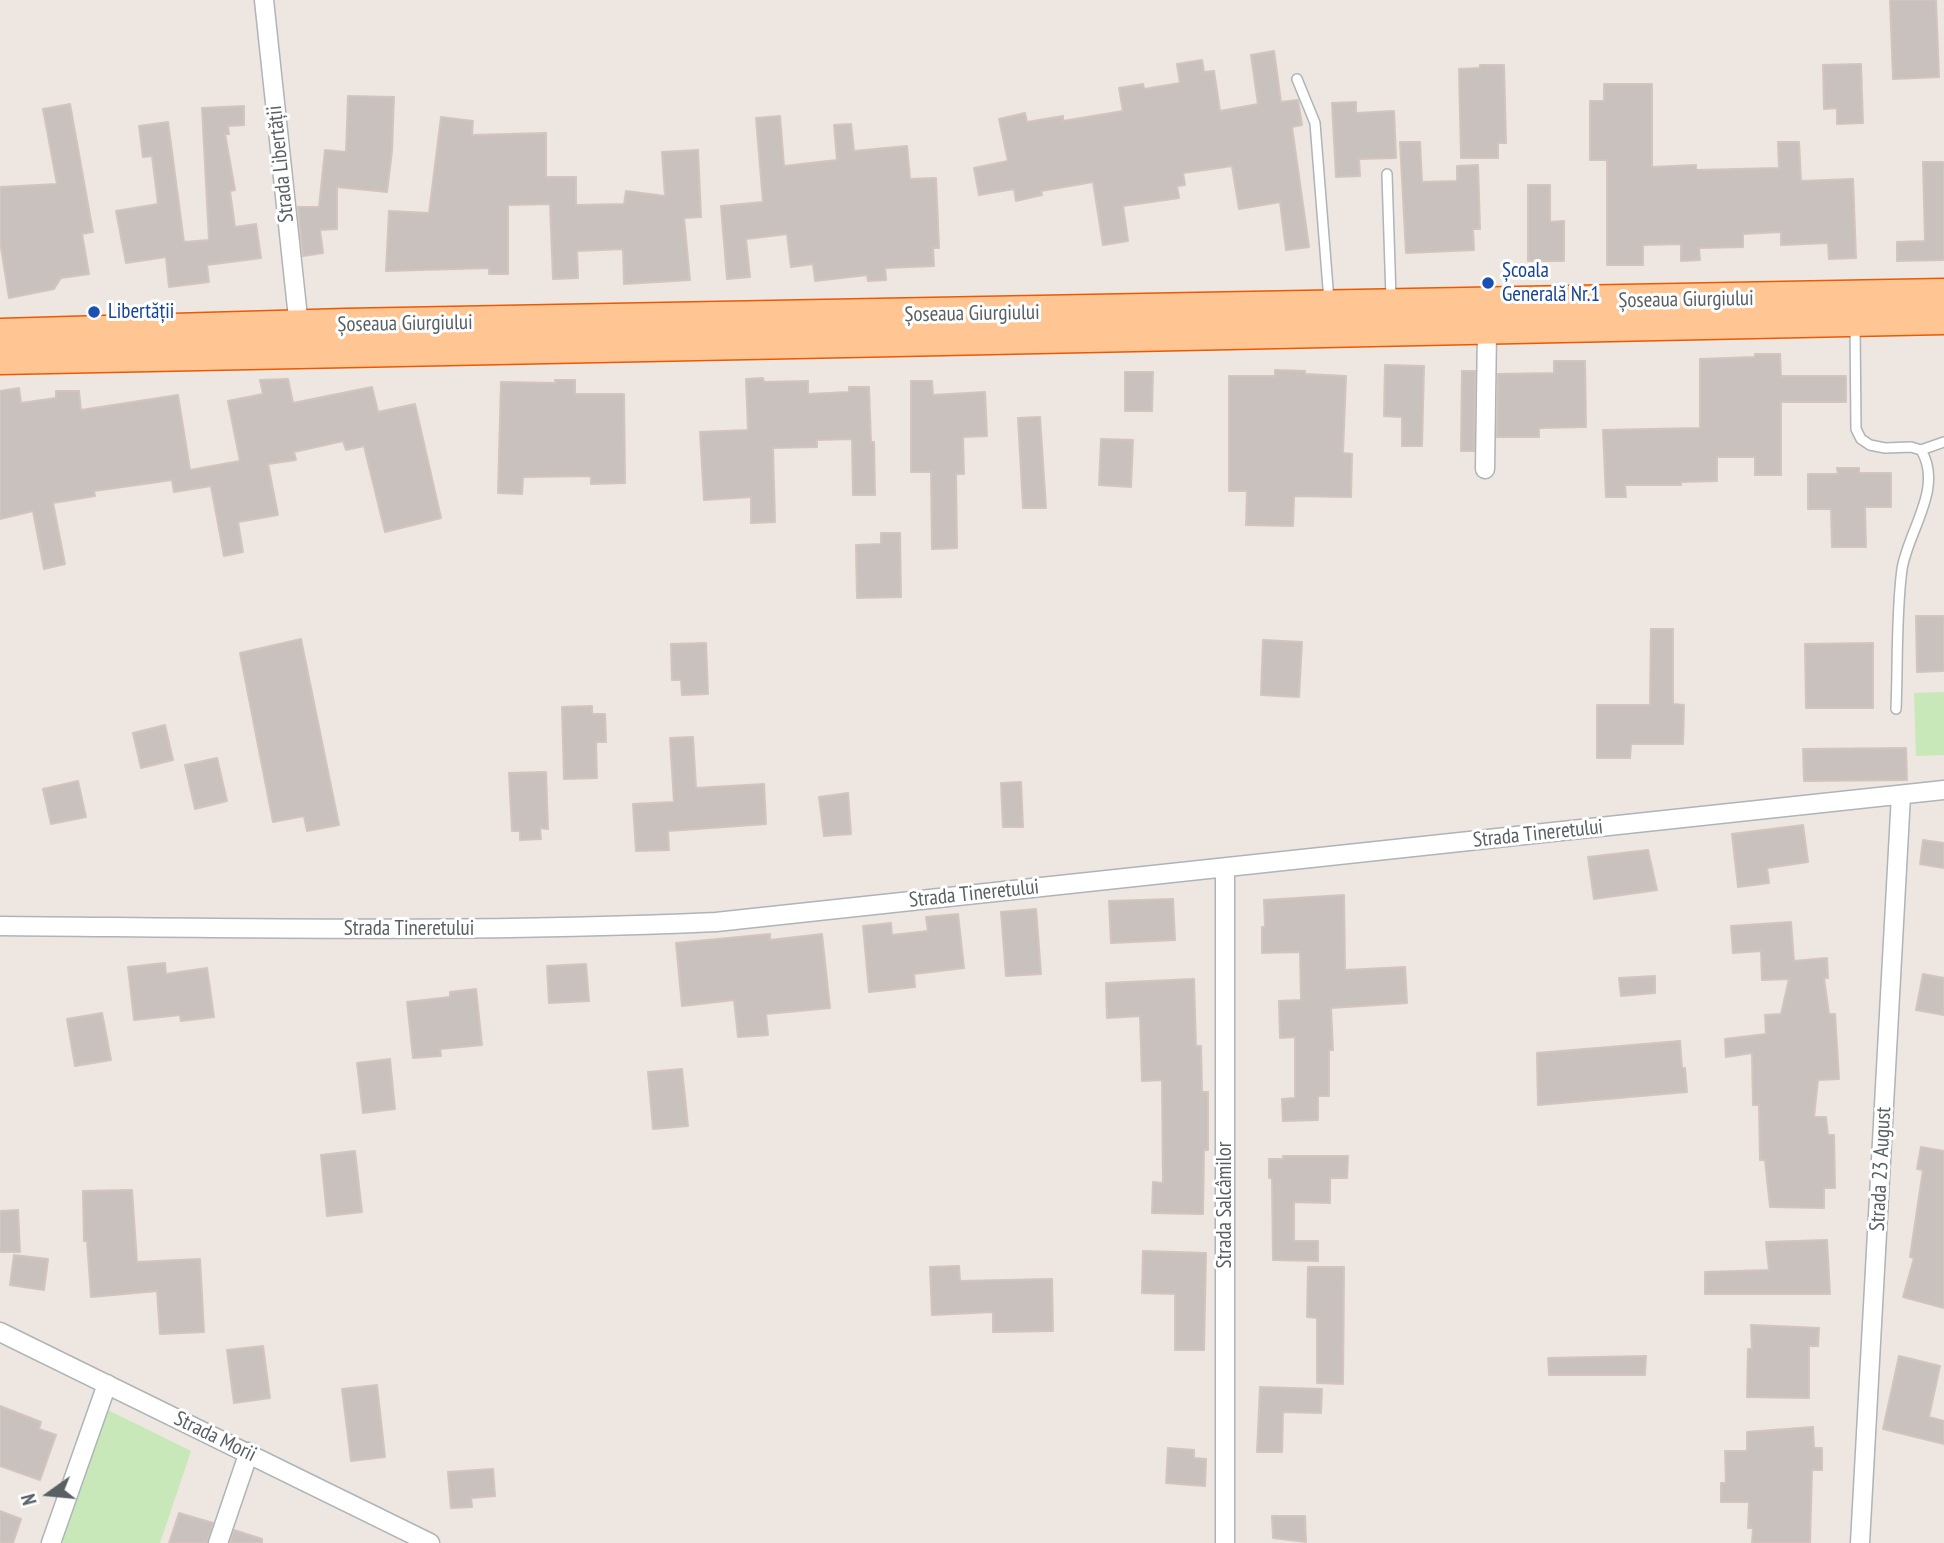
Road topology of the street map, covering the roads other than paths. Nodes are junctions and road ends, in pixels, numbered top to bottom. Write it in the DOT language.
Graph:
graph roads {
  1 [pos="264,0"];
  2 [pos="1297,79"];
  3 [pos="1387,174"];
  4 [pos="1944,294"];
  5 [pos="1391,306"];
  6 [pos="1330,307"];
  7 [pos="1944,319"];
  8 [pos="1855,321"];
  9 [pos="299,327"];
  10 [pos="1487,330"];
  11 [pos="0,334"];
  12 [pos="0,359"];
  13 [pos="1944,442"];
  14 [pos="1921,450"];
  15 [pos="1485,469"];
  16 [pos="1896,709"];
  17 [pos="1944,790"];
  18 [pos="1901,794"];
  19 [pos="1225,868"];
  20 [pos="0,926"];
  21 [pos="0,1332"];
  22 [pos="107,1384"];
  23 [pos="249,1452"];
  24 [pos="51,1543"];
  25 [pos="218,1543"];
  26 [pos="430,1543"];
  27 [pos="1226,1543"];
  28 [pos="1860,1543"];
  1 -- 9 [label="street, Strada Libertății"];
  2 -- 6 [label="lane"];
  3 -- 5 [label="lane"];
  4 -- 5 [label="highway, Șoseaua Giurgiului"];
  5 -- 6 [label="highway, Șoseaua Giurgiului"];
  6 -- 9 [label="highway, Șoseaua Giurgiului"];
  7 -- 8 [label="highway, Șoseaua Giurgiului"];
  8 -- 10 [label="highway, Șoseaua Giurgiului"];
  8 -- 14 [label="lane"];
  9 -- 11 [label="highway, Șoseaua Giurgiului"];
  10 -- 12 [label="highway, Șoseaua Giurgiului"];
  10 -- 15 [label="street"];
  13 -- 14 [label="lane"];
  14 -- 16 [label="lane"];
  17 -- 18 [label="street, Strada Tineretului"];
  18 -- 19 [label="street, Strada Tineretului"];
  18 -- 28 [label="street, Strada 23 August"];
  19 -- 20 [label="street, Strada Tineretului"];
  19 -- 27 [label="street, Strada Salcâmilor"];
  21 -- 22 [label="street, Strada Morii"];
  22 -- 23 [label="street, Strada Morii"];
  22 -- 24 [label="street"];
  23 -- 25 [label="street"];
  23 -- 26 [label="street, Strada Morii"];
}
